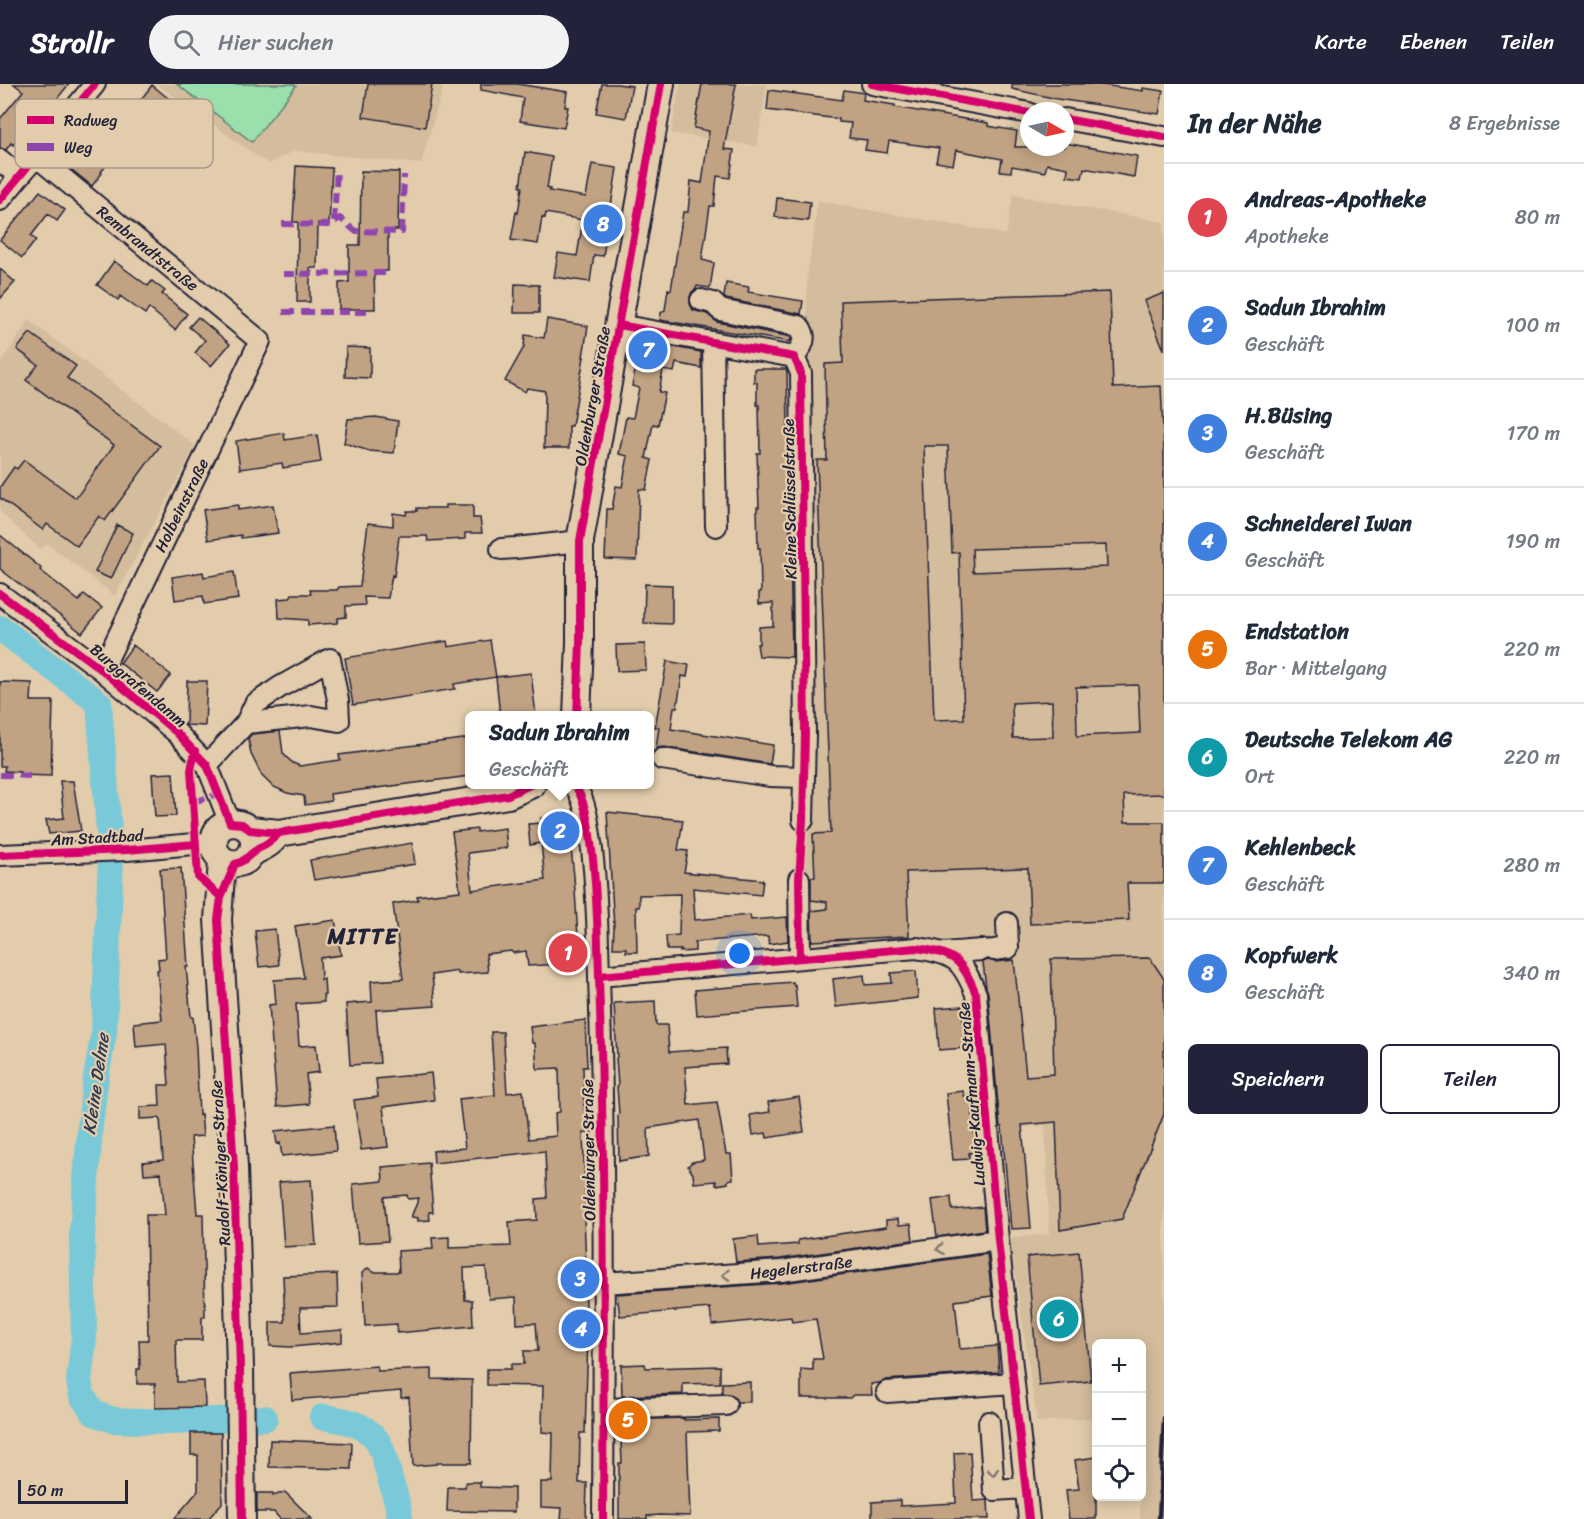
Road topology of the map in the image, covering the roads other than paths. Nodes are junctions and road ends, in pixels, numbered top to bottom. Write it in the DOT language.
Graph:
graph roads {
  1 [pos="94,84"];
  2 [pos="659,84"];
  3 [pos="872,84"];
  4 [pos="82,99"];
  5 [pos="1020,111"];
  6 [pos="1074,121"];
  7 [pos="1164,137"];
  8 [pos="0,160"];
  9 [pos="26,168"];
  10 [pos="51,168"];
  11 [pos="20,176"];
  12 [pos="0,200"];
  13 [pos="701,300"];
  14 [pos="619,325"];
  15 [pos="260,341"];
  16 [pos="713,343"];
  17 [pos="794,357"];
  18 [pos="716,526"];
  19 [pos="580,541"];
  20 [pos="501,549"];
  21 [pos="0,594"];
  22 [pos="102,670"];
  23 [pos="577,711"];
  24 [pos="246,723"];
  25 [pos="662,759"];
  26 [pos="207,765"];
  27 [pos="803,777"];
  28 [pos="521,789"];
  29 [pos="577,789"];
  30 [pos="803,820"];
  31 [pos="234,845"];
  32 [pos="0,855"];
  33 [pos="799,879"];
  34 [pos="1007,923"];
  35 [pos="942,953"];
  36 [pos="800,958"];
  37 [pos="599,976"];
  38 [pos="998,1240"];
  39 [pos="603,1283"];
  40 [pos="1014,1383"];
  41 [pos="888,1392"];
  42 [pos="726,1405"];
  43 [pos="604,1409"];
  44 [pos="989,1422"];
  45 [pos="1026,1488"];
  46 [pos="242,1519"];
  47 [pos="603,1519"];
  48 [pos="1029,1519"];
  1 -- 4 [label="street"];
  2 -- 14 [label="main road, Oldenburger Straße"];
  3 -- 5 [label="street"];
  6 -- 7 [label="street"];
  8 -- 11 [label="street"];
  9 -- 11 [label="street"];
  10 -- 15 [label="street, Rembrandtstraße"];
  11 -- 12 [label="street"];
  13 -- 17 [label="street"];
  14 -- 16 [label="street"];
  14 -- 19 [label="main road, Oldenburger Straße"];
  15 -- 22 [label="street, Holbeinstraße"];
  16 -- 17 [label="street"];
  16 -- 18 [label="street"];
  17 -- 27 [label="street, Kleine Schlüsselstraße"];
  19 -- 20 [label="street"];
  19 -- 23 [label="main road, Oldenburger Straße"];
  21 -- 22 [label="street, Burggrafendamm"];
  22 -- 26 [label="street, Burggrafendamm"];
  24 -- 24 [label="street"];
  24 -- 26 [label="street"];
  25 -- 27 [label="street"];
  26 -- 31 [label="street, Burggrafendamm"];
  27 -- 30 [label="street, Kleine Schlüsselstraße"];
  28 -- 31 [label="main road"];
  29 -- 37 [label="street, Oldenburger Straße"];
  31 -- 32 [label="street, Am Stadtbad"];
  31 -- 46 [label="main road, Rudolf-Königer-Straße"];
  33 -- 36 [label="street"];
  34 -- 35 [label="street"];
  35 -- 36 [label="street, Ludwig-Kaufmann-Straße"];
  35 -- 38 [label="street, Ludwig-Kaufmann-Straße"];
  36 -- 37 [label="street, Ludwig-Kaufmann-Straße"];
  37 -- 39 [label="street, Oldenburger Straße"];
  38 -- 39 [label="street, Hegelerstraße, one-way"];
  38 -- 40 [label="street, Ludwig-Kaufmann-Straße"];
  39 -- 43 [label="street, Oldenburger Straße"];
  40 -- 41 [label="street"];
  40 -- 45 [label="street, Ludwig-Kaufmann-Straße"];
  42 -- 43 [label="street"];
  43 -- 47 [label="street, Oldenburger Straße"];
  44 -- 45 [label="street, one-way"];
  45 -- 48 [label="street, Ludwig-Kaufmann-Straße"];
}
